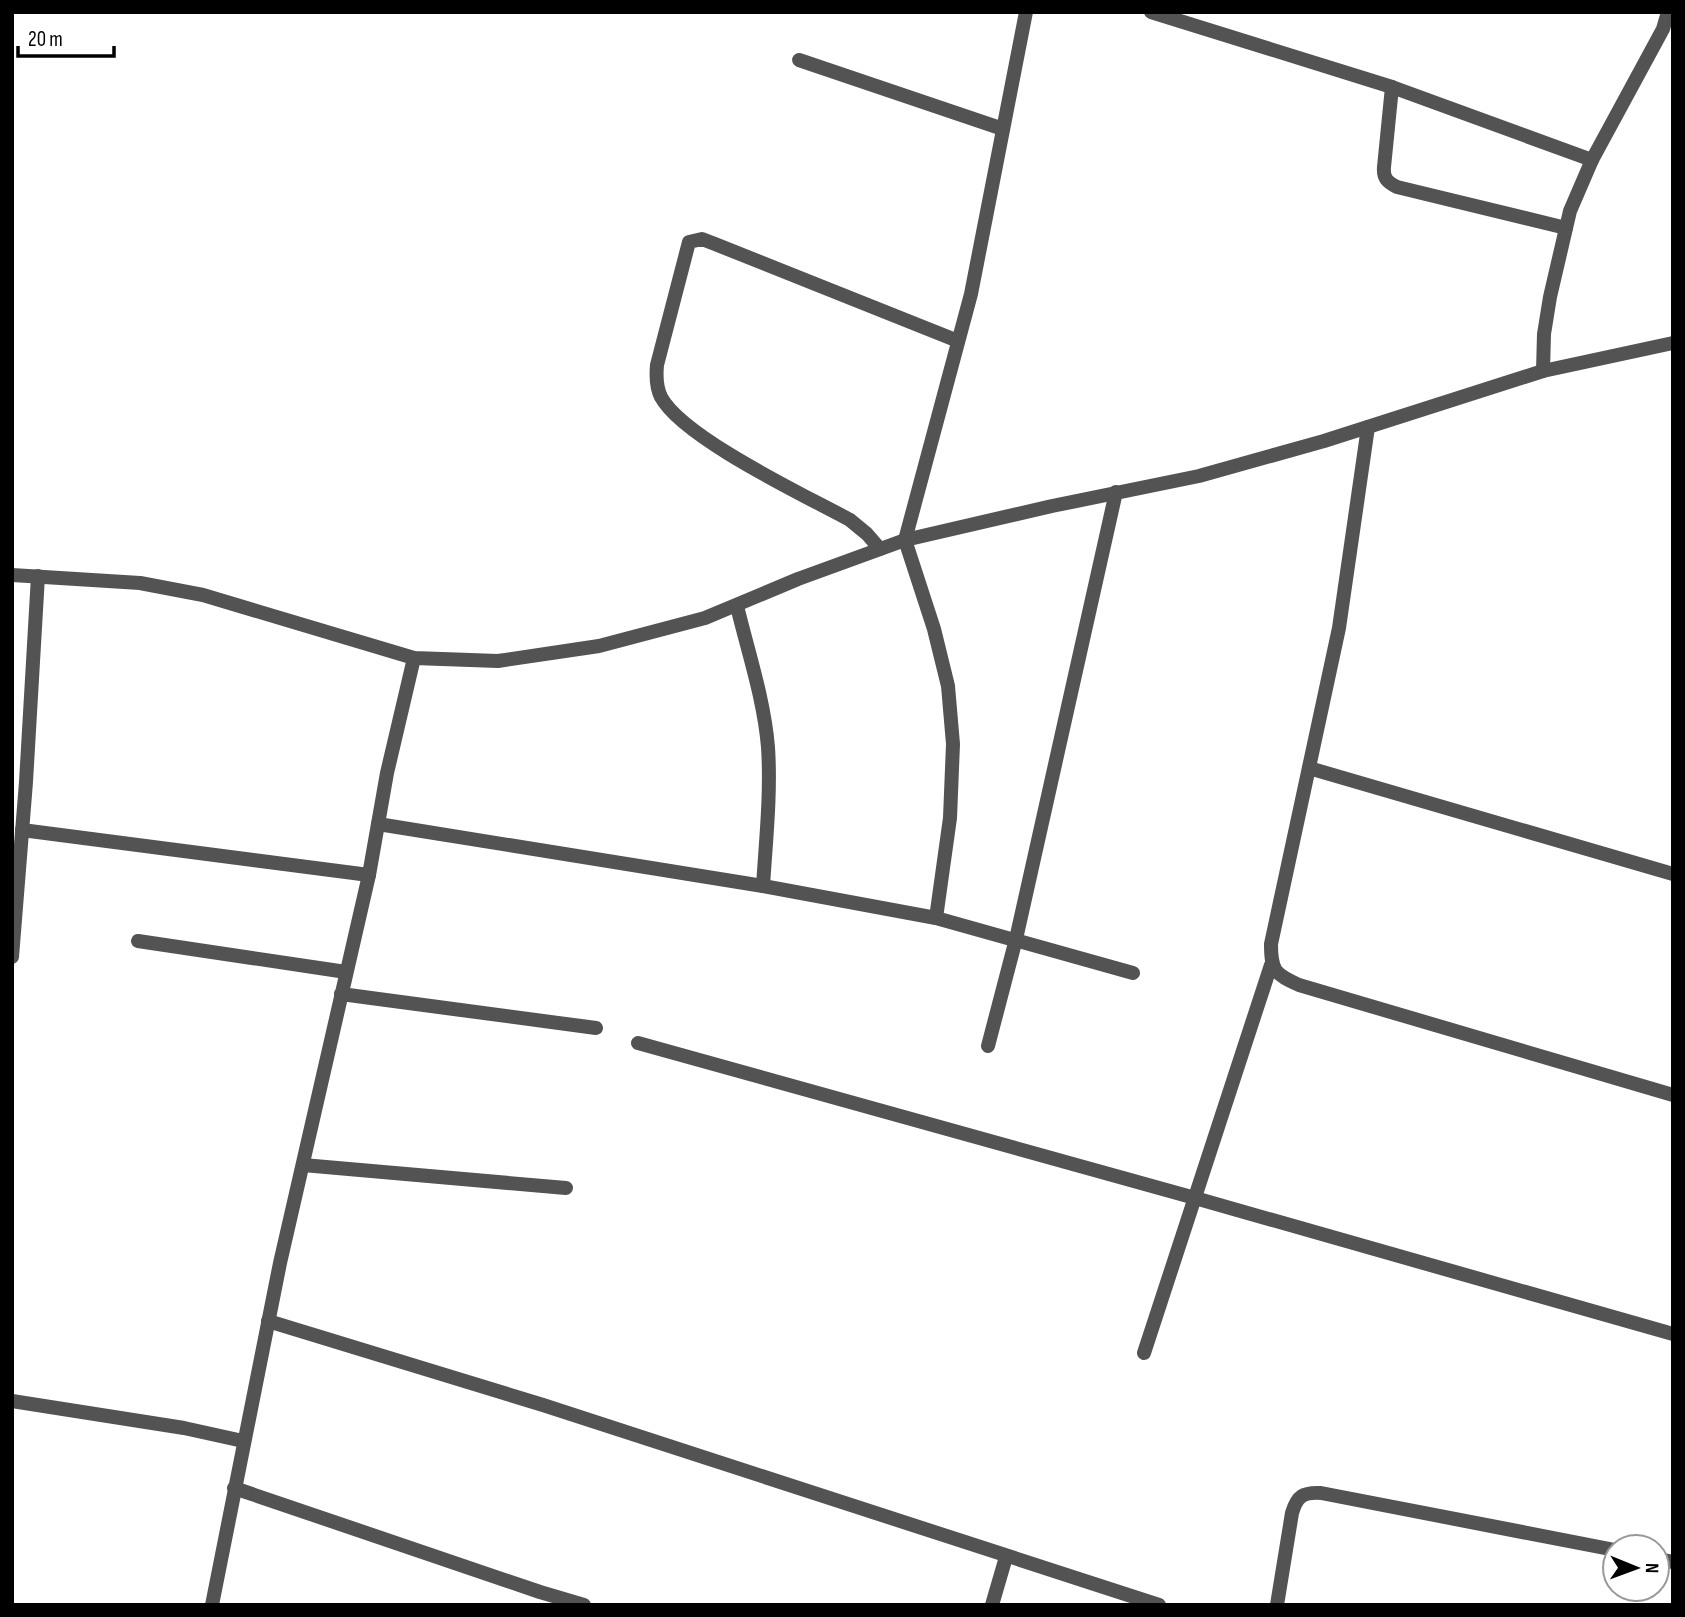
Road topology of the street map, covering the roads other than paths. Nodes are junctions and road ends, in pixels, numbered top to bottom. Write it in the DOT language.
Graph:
graph roads {
  1 [pos="1026,12"];
  2 [pos="1151,12"];
  3 [pos="1668,12"];
  4 [pos="1668,31"];
  5 [pos="799,60"];
  6 [pos="1392,87"];
  7 [pos="1003,129"];
  8 [pos="1592,160"];
  9 [pos="1566,228"];
  10 [pos="958,341"];
  11 [pos="1673,343"];
  12 [pos="1543,371"];
  13 [pos="1368,427"];
  14 [pos="1116,492"];
  15 [pos="905,540"];
  16 [pos="880,549"];
  17 [pos="12,575"];
  18 [pos="38,576"];
  19 [pos="737,606"];
  20 [pos="414,658"];
  21 [pos="1309,768"];
  22 [pos="378,824"];
  23 [pos="22,830"];
  24 [pos="1673,874"];
  25 [pos="369,875"];
  26 [pos="764,886"];
  27 [pos="936,918"];
  28 [pos="1016,939"];
  29 [pos="138,941"];
  30 [pos="12,957"];
  31 [pos="1271,965"];
  32 [pos="346,972"];
  33 [pos="1133,973"];
  34 [pos="341,994"];
  35 [pos="596,1027"];
  36 [pos="638,1043"];
  37 [pos="988,1046"];
  38 [pos="1673,1095"];
  39 [pos="303,1165"];
  40 [pos="566,1188"];
  41 [pos="1195,1198"];
  42 [pos="268,1321"];
  43 [pos="1673,1334"];
  44 [pos="1144,1353"];
  45 [pos="12,1401"];
  46 [pos="243,1441"];
  47 [pos="234,1488"];
  48 [pos="1601,1547"];
  49 [pos="1006,1557"];
  50 [pos="212,1605"];
  51 [pos="584,1605"];
  52 [pos="992,1605"];
  53 [pos="1160,1605"];
  54 [pos="1277,1605"];
  1 -- 7 [label="street"];
  2 -- 6 [label="street"];
  3 -- 4 [label="street"];
  4 -- 8 [label="street"];
  5 -- 7 [label="street"];
  6 -- 8 [label="street"];
  6 -- 9 [label="street"];
  7 -- 10 [label="street"];
  8 -- 9 [label="street"];
  9 -- 12 [label="street"];
  10 -- 15 [label="street"];
  10 -- 16 [label="street"];
  11 -- 12 [label="street"];
  12 -- 13 [label="street"];
  13 -- 14 [label="street"];
  13 -- 21 [label="street"];
  14 -- 15 [label="street"];
  14 -- 28 [label="street"];
  15 -- 16 [label="street"];
  15 -- 27 [label="street"];
  16 -- 19 [label="street"];
  17 -- 18 [label="street"];
  18 -- 20 [label="street"];
  18 -- 23 [label="street"];
  19 -- 20 [label="street"];
  19 -- 26 [label="street"];
  20 -- 22 [label="street"];
  21 -- 24 [label="street"];
  21 -- 31 [label="street"];
  22 -- 25 [label="street"];
  22 -- 26 [label="street"];
  23 -- 25 [label="street"];
  23 -- 30 [label="street"];
  25 -- 32 [label="street"];
  26 -- 27 [label="street"];
  27 -- 28 [label="street"];
  28 -- 33 [label="street"];
  28 -- 37 [label="street"];
  29 -- 32 [label="street"];
  31 -- 38 [label="street"];
  31 -- 41 [label="street"];
  32 -- 34 [label="street"];
  34 -- 35 [label="street"];
  34 -- 39 [label="street"];
  36 -- 41 [label="street"];
  39 -- 40 [label="street"];
  39 -- 42 [label="street"];
  41 -- 43 [label="street"];
  41 -- 44 [label="street"];
  42 -- 46 [label="street"];
  42 -- 49 [label="street"];
  45 -- 46 [label="street"];
  46 -- 47 [label="street"];
  47 -- 50 [label="street"];
  47 -- 51 [label="street"];
  48 -- 54 [label="street"];
  49 -- 52 [label="street"];
  49 -- 53 [label="street"];
}
